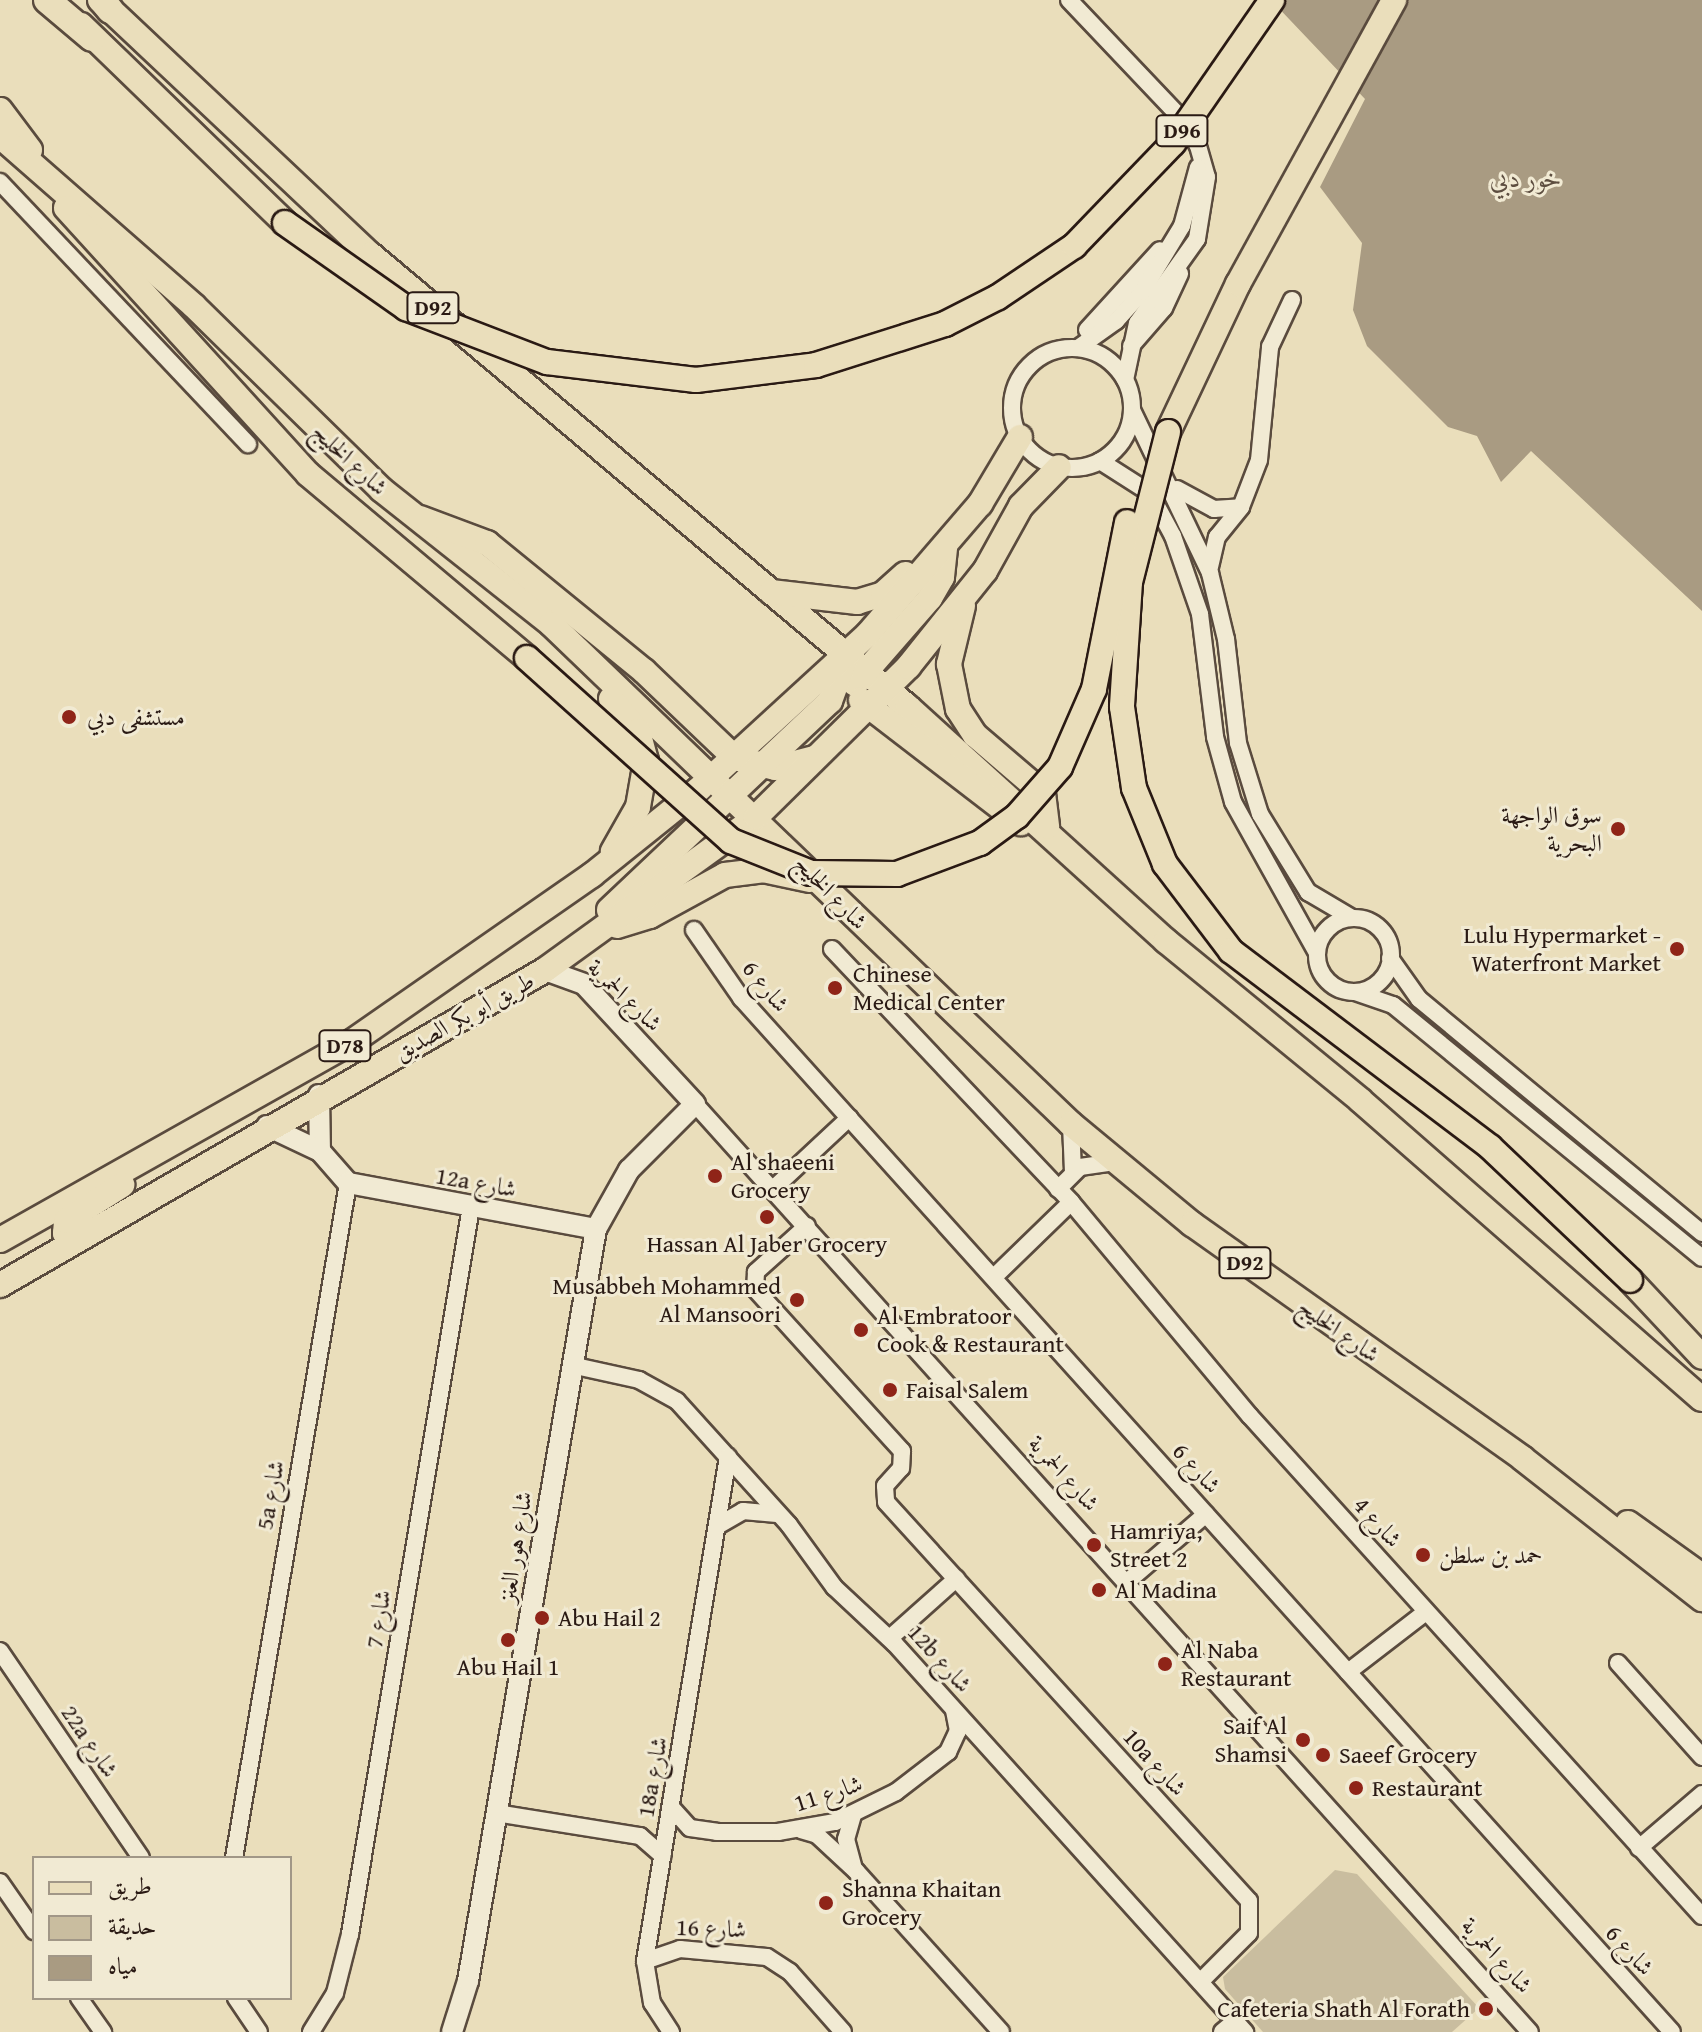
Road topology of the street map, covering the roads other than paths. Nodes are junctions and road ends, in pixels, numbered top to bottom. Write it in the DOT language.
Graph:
graph roads {
  1 [pos="47,0"];
  2 [pos="57,0"];
  3 [pos="1069,0"];
  4 [pos="1272,0"];
  5 [pos="1394,0"];
  6 [pos="104,3"];
  7 [pos="92,38"];
  8 [pos="0,110"];
  9 [pos="0,136"];
  10 [pos="1198,146"];
  11 [pos="49,180"];
  12 [pos="0,182"];
  13 [pos="1292,300"];
  14 [pos="1072,348"];
  15 [pos="1125,380"];
  16 [pos="1132,410"];
  17 [pos="1168,432"];
  18 [pos="1020,437"];
  19 [pos="248,444"];
  20 [pos="1100,461"];
  21 [pos="1059,467"];
  22 [pos="1168,479"];
  23 [pos="1241,507"];
  24 [pos="414,517"];
  25 [pos="945,546"];
  26 [pos="1210,573"];
  27 [pos="769,591"];
  28 [pos="965,596"];
  29 [pos="551,624"];
  30 [pos="846,656"];
  31 [pos="866,672"];
  32 [pos="880,697"];
  33 [pos="836,700"];
  34 [pos="783,713"];
  35 [pos="821,754"];
  36 [pos="735,758"];
  37 [pos="770,768"];
  38 [pos="714,776"];
  39 [pos="735,797"];
  40 [pos="756,817"];
  41 [pos="1047,827"];
  42 [pos="592,875"];
  43 [pos="823,885"];
  44 [pos="1352,918"];
  45 [pos="605,927"];
  46 [pos="694,930"];
  47 [pos="832,949"];
  48 [pos="1317,953"];
  49 [pos="1390,958"];
  50 [pos="545,970"];
  51 [pos="1355,992"];
  52 [pos="319,1095"];
  53 [pos="695,1104"];
  54 [pos="849,1118"];
  55 [pos="1071,1124"];
  56 [pos="267,1126"];
  57 [pos="182,1136"];
  58 [pos="320,1151"];
  59 [pos="1115,1162"];
  60 [pos="1073,1172"];
  61 [pos="348,1183"];
  62 [pos="774,1188"];
  63 [pos="1058,1189"];
  64 [pos="1071,1202"];
  65 [pos="471,1207"];
  66 [pos="807,1226"];
  67 [pos="596,1229"];
  68 [pos="1702,1233"];
  69 [pos="0,1240"];
  70 [pos="73,1242"];
  71 [pos="1702,1258"];
  72 [pos="994,1277"];
  73 [pos="0,1285"];
  74 [pos="1624,1330"];
  75 [pos="1702,1357"];
  76 [pos="571,1365"];
  77 [pos="1702,1399"];
  78 [pos="1702,1420"];
  79 [pos="728,1457"];
  80 [pos="1588,1507"];
  81 [pos="1206,1514"];
  82 [pos="782,1517"];
  83 [pos="719,1525"];
  84 [pos="1702,1576"];
  85 [pos="956,1579"];
  86 [pos="1127,1582"];
  87 [pos="1702,1599"];
  88 [pos="1426,1612"];
  89 [pos="890,1638"];
  90 [pos="0,1651"];
  91 [pos="1618,1663"];
  92 [pos="1348,1672"];
  93 [pos="954,1709"];
  94 [pos="1702,1757"];
  95 [pos="1702,1794"];
  96 [pos="671,1807"];
  97 [pos="496,1813"];
  98 [pos="853,1815"];
  99 [pos="798,1829"];
  100 [pos="1639,1848"];
  101 [pos="140,1856"];
  102 [pos="234,1856"];
  103 [pos="663,1856"];
  104 [pos="857,1872"];
  105 [pos="0,1882"];
  106 [pos="1702,1916"];
  107 [pos="32,1928"];
  108 [pos="645,1961"];
  109 [pos="1200,1982"];
  110 [pos="80,2000"];
  111 [pos="237,2000"];
  112 [pos="1234,2028"];
  113 [pos="103,2032"];
  114 [pos="259,2032"];
  115 [pos="311,2032"];
  116 [pos="452,2032"];
  117 [pos="671,2032"];
  118 [pos="843,2032"];
  119 [pos="1001,2032"];
  120 [pos="1530,2032"];
  121 [pos="1672,2032"];
  1 -- 7 [label="highway"];
  2 -- 7 [label="main road"];
  3 -- 10 [label="street"];
  4 -- 7 [label="main road, D96, bridge"];
  5 -- 17 [label="main road"];
  6 -- 27 [label="main road, D92"];
  8 -- 11 [label="main road"];
  9 -- 11 [label="main road, شارع الخليج / D92"];
  10 -- 14 [label="street"];
  10 -- 15 [label="street"];
  11 -- 17 [label="main road, bridge"];
  11 -- 24 [label="main road, شارع الخليج / D92"];
  12 -- 19 [label="street"];
  13 -- 23 [label="street"];
  14 -- 15 [label="street"];
  14 -- 18 [label="street"];
  15 -- 16 [label="street"];
  16 -- 20 [label="street"];
  16 -- 22 [label="street"];
  17 -- 75 [label="main road, bridge"];
  18 -- 21 [label="street"];
  18 -- 25 [label="main road"];
  20 -- 21 [label="street"];
  20 -- 48 [label="street"];
  21 -- 28 [label="main road"];
  22 -- 23 [label="street"];
  22 -- 26 [label="street"];
  23 -- 26 [label="street"];
  24 -- 29 [label="main road, شارع الخليج / D92"];
  24 -- 36 [label="main road"];
  25 -- 27 [label="main road"];
  25 -- 30 [label="main road, طريق أبو بكر الصديق"];
  25 -- 31 [label="main road"];
  26 -- 44 [label="street"];
  27 -- 30 [label="main road, D92"];
  28 -- 32 [label="main road, طريق أبو بكر الصديق"];
  28 -- 41 [label="main road"];
  29 -- 38 [label="main road, شارع الخليج / D92"];
  29 -- 42 [label="main road"];
  30 -- 31 [label="main road, D92"];
  30 -- 33 [label="main road"];
  30 -- 34 [label="main road, طريق أبو بكر الصديق / D78"];
  31 -- 32 [label="main road, D92"];
  31 -- 33 [label="main road"];
  32 -- 33 [label="main road"];
  32 -- 35 [label="main road, طريق أبو بكر الصديق / D78"];
  32 -- 41 [label="main road, D92"];
  33 -- 34 [label="main road"];
  33 -- 37 [label="main road"];
  34 -- 36 [label="main road, طريق أبو بكر الصديق / D78"];
  35 -- 37 [label="main road"];
  35 -- 40 [label="main road, طريق أبو بكر الصديق / D78"];
  36 -- 37 [label="main road"];
  36 -- 38 [label="main road, طريق أبو بكر الصديق / D78"];
  37 -- 39 [label="main road"];
  37 -- 40 [label="main road"];
  38 -- 39 [label="main road, شارع الخليج / D92"];
  38 -- 42 [label="main road, طريق أبو بكر الصديق / D78"];
  39 -- 40 [label="main road, شارع الخليج / D92"];
  39 -- 45 [label="main road"];
  40 -- 43 [label="main road, شارع الخليج / D92"];
  40 -- 45 [label="main road, طريق أبو بكر الصديق / D78"];
  41 -- 74 [label="main road, D92"];
  42 -- 57 [label="main road, طريق أبو بكر الصديق / D78"];
  43 -- 45 [label="main road"];
  43 -- 55 [label="main road, شارع الخليج / D92"];
  44 -- 48 [label="street"];
  44 -- 49 [label="street"];
  45 -- 50 [label="main road, طريق أبو بكر الصديق / D78"];
  46 -- 54 [label="street, شارع 6"];
  47 -- 63 [label="street, شارع 4"];
  48 -- 51 [label="street"];
  49 -- 51 [label="street"];
  49 -- 68 [label="street"];
  50 -- 52 [label="main road, طريق أبو بكر الصديق / D78"];
  50 -- 53 [label="street, شارع الحمرية"];
  51 -- 71 [label="street"];
  52 -- 56 [label="main road, طريق أبو بكر الصديق / D78"];
  52 -- 58 [label="street"];
  53 -- 62 [label="street, شارع الحمرية"];
  53 -- 67 [label="street, شارع هور العنز"];
  54 -- 62 [label="street"];
  54 -- 72 [label="street, شارع 6"];
  55 -- 59 [label="main road, شارع الخليج / D92"];
  55 -- 60 [label="street"];
  56 -- 58 [label="street"];
  56 -- 70 [label="main road, طريق أبو بكر الصديق / D78"];
  57 -- 69 [label="main road, طريق أبو بكر الصديق / D78"];
  57 -- 70 [label="main road"];
  58 -- 61 [label="street"];
  59 -- 60 [label="street"];
  59 -- 80 [label="main road, شارع الخليج / D92"];
  60 -- 63 [label="street"];
  61 -- 65 [label="street, 12a شارع"];
  61 -- 102 [label="street, 5a شارع"];
  62 -- 66 [label="street, شارع الحمرية"];
  63 -- 64 [label="street, شارع 4"];
  64 -- 72 [label="street"];
  64 -- 88 [label="street, شارع 4"];
  65 -- 67 [label="street, 12a شارع"];
  65 -- 115 [label="street, شارع 7"];
  66 -- 85 [label="street, 10a شارع"];
  66 -- 86 [label="street, شارع الحمرية"];
  67 -- 76 [label="street, شارع هور العنز"];
  70 -- 73 [label="main road, طريق أبو بكر الصديق / D78"];
  72 -- 81 [label="street, شارع 6"];
  74 -- 77 [label="main road, D92"];
  74 -- 78 [label="main road"];
  76 -- 79 [label="street, 12b شارع"];
  76 -- 97 [label="street, شارع هور العنز"];
  79 -- 82 [label="street, 12b شارع"];
  79 -- 83 [label="street, 18a شارع"];
  80 -- 84 [label="main road"];
  80 -- 87 [label="main road, شارع الخليج / D92"];
  81 -- 86 [label="street"];
  81 -- 92 [label="street, شارع 6"];
  82 -- 83 [label="street"];
  82 -- 89 [label="street, 12b شارع"];
  83 -- 96 [label="street, 18a شارع"];
  85 -- 89 [label="street"];
  85 -- 109 [label="street, 10a شارع"];
  86 -- 120 [label="street, شارع الحمرية"];
  88 -- 92 [label="street"];
  88 -- 100 [label="street, شارع 4"];
  89 -- 93 [label="street, 12b شارع"];
  90 -- 101 [label="street, 22a شارع"];
  91 -- 94 [label="street"];
  92 -- 121 [label="street, شارع 6"];
  93 -- 98 [label="street, شارع 11"];
  93 -- 109 [label="street, 12b شارع"];
  95 -- 100 [label="street"];
  96 -- 99 [label="street, شارع 11"];
  96 -- 103 [label="street, 18a شارع"];
  97 -- 103 [label="street"];
  97 -- 116 [label="street, شارع هور العنز"];
  98 -- 99 [label="street, شارع 11"];
  98 -- 104 [label="street"];
  99 -- 104 [label="street"];
  100 -- 106 [label="street, شارع 4"];
  103 -- 108 [label="street, 18a شارع"];
  104 -- 119 [label="street"];
  105 -- 107 [label="street"];
  108 -- 117 [label="street, 18a شارع"];
  108 -- 118 [label="street, شارع 16"];
  109 -- 112 [label="street, 12b شارع"];
  110 -- 113 [label="street"];
  111 -- 114 [label="street"];
}
